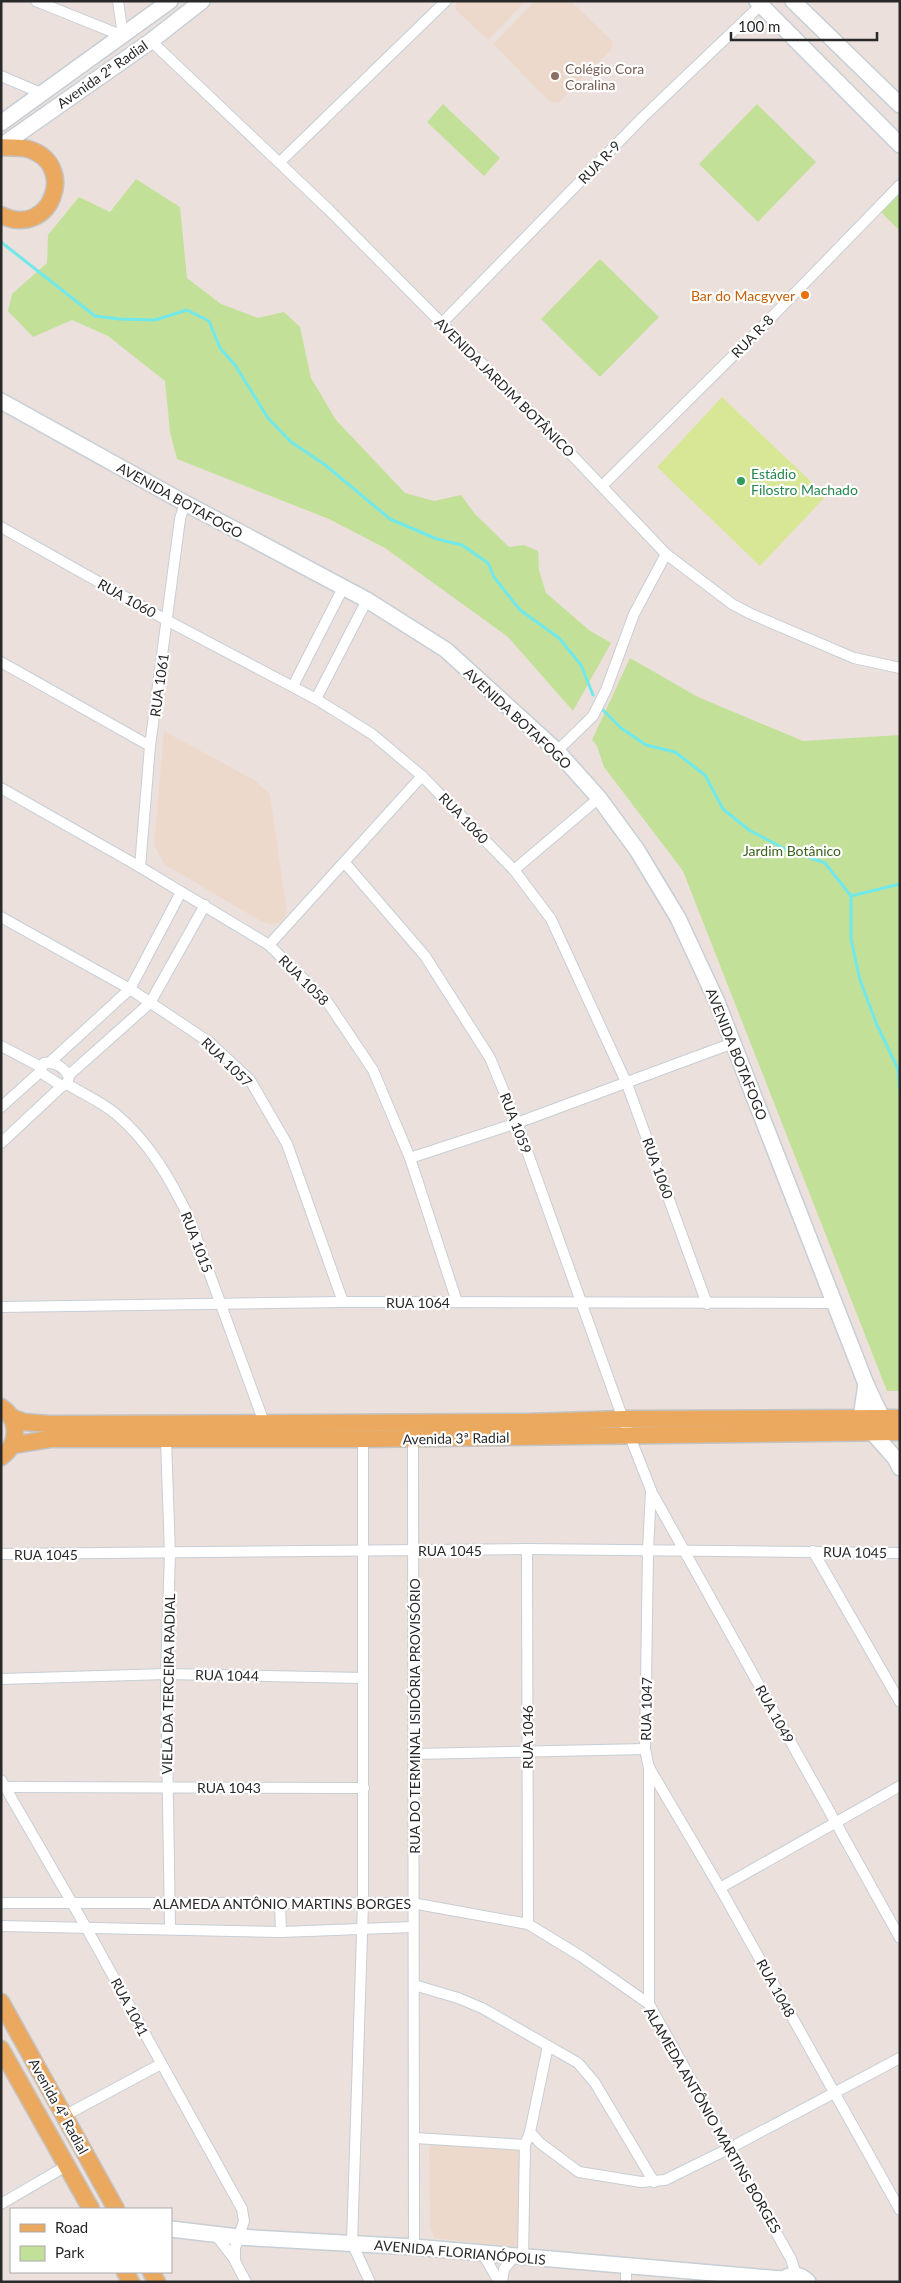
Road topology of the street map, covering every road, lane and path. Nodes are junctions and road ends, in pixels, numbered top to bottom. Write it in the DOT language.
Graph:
graph roads {
  1 [pos="36,1"];
  2 [pos="118,1"];
  3 [pos="170,1"];
  4 [pos="202,1"];
  5 [pos="446,1"];
  6 [pos="793,1"];
  7 [pos="761,2"];
  8 [pos="123,36"];
  9 [pos="151,41"];
  10 [pos="1,76"];
  11 [pos="94,79"];
  12 [pos="41,93"];
  13 [pos="900,105"];
  14 [pos="1,123"];
  15 [pos="900,145"];
  16 [pos="1,146"];
  17 [pos="281,162"];
  18 [pos="900,185"];
  19 [pos="1,215"];
  20 [pos="442,323"];
  21 [pos="1,401"];
  22 [pos="602,486"];
  23 [pos="185,503"];
  24 [pos="1,527"];
  25 [pos="666,554"];
  26 [pos="343,588"];
  27 [pos="367,600"];
  28 [pos="168,621"];
  29 [pos="1,662"];
  30 [pos="900,668"];
  31 [pos="293,686"];
  32 [pos="316,699"];
  33 [pos="150,746"];
  34 [pos="557,751"];
  35 [pos="422,776"];
  36 [pos="1,788"];
  37 [pos="599,798"];
  38 [pos="345,864"];
  39 [pos="140,867"];
  40 [pos="514,870"];
  41 [pos="181,892"];
  42 [pos="205,905"];
  43 [pos="1,917"];
  44 [pos="269,945"];
  45 [pos="130,989"];
  46 [pos="150,1003"];
  47 [pos="733,1043"];
  48 [pos="1,1046"];
  49 [pos="43,1067"];
  50 [pos="66,1082"];
  51 [pos="628,1084"];
  52 [pos="1,1108"];
  53 [pos="518,1123"];
  54 [pos="1,1143"];
  55 [pos="410,1158"];
  56 [pos="343,1302"];
  57 [pos="456,1302"];
  58 [pos="581,1302"];
  59 [pos="834,1303"];
  60 [pos="221,1304"];
  61 [pos="707,1304"];
  62 [pos="1,1307"];
  63 [pos="866,1384"];
  64 [pos="5,1408"];
  65 [pos="861,1417"];
  66 [pos="623,1418"];
  67 [pos="882,1418"];
  68 [pos="900,1418"];
  69 [pos="333,1421"];
  70 [pos="528,1422"];
  71 [pos="264,1423"];
  72 [pos="872,1432"];
  73 [pos="900,1432"];
  74 [pos="629,1435"];
  75 [pos="363,1439"];
  76 [pos="413,1439"];
  77 [pos="166,1440"];
  78 [pos="269,1440"];
  79 [pos="900,1441"];
  80 [pos="5,1456"];
  81 [pos="897,1463"];
  82 [pos="650,1490"];
  83 [pos="527,1549"];
  84 [pos="414,1550"];
  85 [pos="364,1551"];
  86 [pos="648,1551"];
  87 [pos="684,1551"];
  88 [pos="813,1551"];
  89 [pos="900,1553"];
  90 [pos="1,1554"];
  91 [pos="170,1554"];
  92 [pos="166,1674"];
  93 [pos="363,1678"];
  94 [pos="1,1679"];
  95 [pos="900,1702"];
  96 [pos="645,1749"];
  97 [pos="528,1751"];
  98 [pos="414,1754"];
  99 [pos="649,1768"];
  100 [pos="3,1783"];
  101 [pos="900,1786"];
  102 [pos="167,1787"];
  103 [pos="364,1788"];
  104 [pos="835,1822"];
  105 [pos="720,1888"];
  106 [pos="170,1902"];
  107 [pos="1,1903"];
  108 [pos="280,1903"];
  109 [pos="412,1903"];
  110 [pos="73,1904"];
  111 [pos="362,1904"];
  112 [pos="528,1924"];
  113 [pos="1,1926"];
  114 [pos="412,1927"];
  115 [pos="170,1928"];
  116 [pos="87,1929"];
  117 [pos="361,1930"];
  118 [pos="281,1932"];
  119 [pos="900,1938"];
  120 [pos="414,1985"];
  121 [pos="1,2002"];
  122 [pos="649,2004"];
  123 [pos="548,2046"];
  124 [pos="1,2049"];
  125 [pos="900,2058"];
  126 [pos="160,2064"];
  127 [pos="835,2091"];
  128 [pos="64,2116"];
  129 [pos="530,2132"];
  130 [pos="415,2138"];
  131 [pos="525,2145"];
  132 [pos="730,2148"];
  133 [pos="66,2166"];
  134 [pos="654,2182"];
  135 [pos="1,2204"];
  136 [pos="90,2208"];
  137 [pos="115,2208"];
  138 [pos="900,2210"];
  139 [pos="172,2229"];
  140 [pos="215,2234"];
  141 [pos="238,2237"];
  142 [pos="352,2243"];
  143 [pos="414,2247"];
  144 [pos="483,2254"];
  145 [pos="518,2257"];
  146 [pos="235,2260"];
  147 [pos="626,2274"];
  148 [pos="752,2279"];
  149 [pos="792,2279"];
  150 [pos="246,2282"];
  151 [pos="370,2282"];
  152 [pos="501,2282"];
  1 -- 8 [label="street"];
  2 -- 8 [label="street"];
  3 -- 8 [label="street, Avenida 2ª Radial"];
  4 -- 9 [label="street, Avenida 2ª Radial"];
  5 -- 17 [label="street"];
  6 -- 13 [label="street"];
  7 -- 15 [label="street"];
  7 -- 20 [label="street, RUA R-9"];
  8 -- 11 [label="street"];
  8 -- 12 [label="street, Avenida 2ª Radial"];
  9 -- 11 [label="street, Avenida 2ª Radial"];
  9 -- 17 [label="street, AVENIDA JARDIM BOTÂNICO"];
  10 -- 12 [label="street"];
  11 -- 16 [label="street, Avenida 2ª Radial"];
  12 -- 14 [label="street, Avenida 2ª Radial"];
  16 -- 19 [label="main road"];
  17 -- 20 [label="street, AVENIDA JARDIM BOTÂNICO"];
  18 -- 22 [label="street, RUA R-8"];
  20 -- 22 [label="street, AVENIDA JARDIM BOTÂNICO"];
  21 -- 23 [label="street, AVENIDA BOTAFOGO"];
  22 -- 25 [label="street, AVENIDA JARDIM BOTÂNICO"];
  23 -- 26 [label="street, AVENIDA BOTAFOGO"];
  23 -- 28 [label="street, RUA 1061"];
  24 -- 28 [label="street, RUA 1060"];
  25 -- 30 [label="street, AVENIDA JARDIM BOTÂNICO"];
  25 -- 34 [label="street"];
  26 -- 27 [label="street, AVENIDA BOTAFOGO"];
  26 -- 31 [label="street"];
  27 -- 32 [label="street"];
  27 -- 34 [label="street, AVENIDA BOTAFOGO"];
  28 -- 31 [label="street, RUA 1060"];
  28 -- 33 [label="street, RUA 1061"];
  29 -- 33 [label="street"];
  31 -- 32 [label="street, RUA 1060"];
  32 -- 35 [label="street, RUA 1060"];
  33 -- 39 [label="street, RUA 1061"];
  34 -- 37 [label="street, AVENIDA BOTAFOGO"];
  35 -- 38 [label="street"];
  35 -- 40 [label="street, RUA 1060"];
  36 -- 39 [label="street, RUA 1058"];
  37 -- 40 [label="street"];
  37 -- 47 [label="street, AVENIDA BOTAFOGO"];
  38 -- 44 [label="street"];
  38 -- 53 [label="street, RUA 1059"];
  39 -- 41 [label="street, RUA 1058"];
  40 -- 51 [label="street, RUA 1060"];
  41 -- 42 [label="street, RUA 1058"];
  41 -- 45 [label="street"];
  42 -- 44 [label="street, RUA 1058"];
  42 -- 46 [label="street"];
  43 -- 45 [label="street, RUA 1057"];
  44 -- 55 [label="street, RUA 1058"];
  45 -- 46 [label="street, RUA 1057"];
  45 -- 49 [label="street"];
  46 -- 50 [label="street"];
  46 -- 56 [label="street, RUA 1057"];
  47 -- 51 [label="street"];
  47 -- 59 [label="street, AVENIDA BOTAFOGO"];
  48 -- 49 [label="street"];
  49 -- 50 [label="street"];
  49 -- 50 [label="street"];
  49 -- 52 [label="street"];
  50 -- 54 [label="street"];
  50 -- 60 [label="street, RUA 1015"];
  51 -- 53 [label="street"];
  51 -- 61 [label="street, RUA 1060"];
  53 -- 55 [label="street"];
  53 -- 58 [label="street, RUA 1059"];
  55 -- 57 [label="street, RUA 1058"];
  56 -- 57 [label="street, RUA 1064"];
  56 -- 60 [label="street, RUA 1064"];
  57 -- 58 [label="street, RUA 1064"];
  58 -- 61 [label="street, RUA 1064"];
  58 -- 66 [label="street, RUA 1059"];
  59 -- 61 [label="street, RUA 1064"];
  59 -- 63 [label="street, AVENIDA BOTAFOGO"];
  60 -- 62 [label="street, RUA 1064"];
  60 -- 71 [label="street, RUA 1015"];
  63 -- 65 [label="street"];
  63 -- 67 [label="street, AVENIDA BOTAFOGO"];
  64 -- 71 [label="main road, Avenida 3ª Radial"];
  64 -- 80 [label="main road"];
  65 -- 66 [label="main road"];
  65 -- 67 [label="main road"];
  66 -- 70 [label="main road"];
  66 -- 74 [label="street, RUA 1047"];
  67 -- 68 [label="main road"];
  69 -- 70 [label="main road, Avenida 3ª Radial"];
  69 -- 71 [label="main road, Avenida 3ª Radial"];
  69 -- 75 [label="main road"];
  70 -- 76 [label="main road"];
  71 -- 78 [label="street, RUA 1015"];
  72 -- 73 [label="main road, Avenida 3ª Radial"];
  72 -- 74 [label="main road, Avenida 3ª Radial"];
  72 -- 81 [label="street"];
  74 -- 76 [label="main road, Avenida 3ª Radial"];
  74 -- 82 [label="street, RUA 1047"];
  75 -- 76 [label="main road, Avenida 3ª Radial"];
  75 -- 78 [label="main road, Avenida 3ª Radial"];
  75 -- 85 [label="street"];
  76 -- 84 [label="street, RUA DO TERMINAL ISIDÓRIA PROVISÓRIO"];
  77 -- 78 [label="main road, Avenida 3ª Radial"];
  77 -- 80 [label="main road, Avenida 3ª Radial"];
  77 -- 91 [label="street, VIELA DA TERCEIRA RADIAL"];
  79 -- 81 [label="street"];
  82 -- 86 [label="street, RUA 1047"];
  82 -- 87 [label="street, RUA 1049"];
  83 -- 84 [label="street, RUA 1045"];
  83 -- 86 [label="street, RUA 1045"];
  83 -- 97 [label="street, RUA 1046"];
  84 -- 85 [label="street, RUA 1045"];
  84 -- 98 [label="street, RUA DO TERMINAL ISIDÓRIA PROVISÓRIO"];
  85 -- 91 [label="street, RUA 1045"];
  85 -- 93 [label="street"];
  86 -- 87 [label="street, RUA 1045"];
  86 -- 96 [label="street, RUA 1047"];
  87 -- 88 [label="street, RUA 1045"];
  87 -- 104 [label="street, RUA 1049"];
  88 -- 89 [label="street, RUA 1045"];
  88 -- 95 [label="street"];
  90 -- 91 [label="street, RUA 1045"];
  91 -- 92 [label="street, VIELA DA TERCEIRA RADIAL"];
  92 -- 93 [label="street, RUA 1044"];
  92 -- 94 [label="street, RUA 1044"];
  92 -- 102 [label="street, VIELA DA TERCEIRA RADIAL"];
  93 -- 103 [label="street"];
  96 -- 97 [label="street"];
  96 -- 99 [label="street, RUA 1047"];
  97 -- 98 [label="street"];
  97 -- 112 [label="street, RUA 1046"];
  98 -- 109 [label="street, RUA DO TERMINAL ISIDÓRIA PROVISÓRIO"];
  99 -- 105 [label="street, RUA 1048"];
  99 -- 122 [label="street, RUA 1047"];
  100 -- 102 [label="street, RUA 1043"];
  100 -- 110 [label="street, RUA 1041"];
  101 -- 104 [label="street"];
  102 -- 103 [label="street, RUA 1043"];
  102 -- 106 [label="street, VIELA DA TERCEIRA RADIAL"];
  103 -- 111 [label="street"];
  104 -- 105 [label="street"];
  104 -- 119 [label="street, RUA 1049"];
  105 -- 127 [label="street, RUA 1048"];
  106 -- 108 [label="street, ALAMEDA ANTÔNIO MARTINS BORGES"];
  106 -- 110 [label="street, ALAMEDA ANTÔNIO MARTINS BORGES"];
  106 -- 115 [label="street, VIELA DA TERCEIRA RADIAL"];
  107 -- 110 [label="street, ALAMEDA ANTÔNIO MARTINS BORGES"];
  108 -- 111 [label="street, ALAMEDA ANTÔNIO MARTINS BORGES"];
  108 -- 118 [label="street"];
  109 -- 111 [label="street, ALAMEDA ANTÔNIO MARTINS BORGES"];
  109 -- 112 [label="street, ALAMEDA ANTÔNIO MARTINS BORGES"];
  109 -- 114 [label="street, RUA DO TERMINAL ISIDÓRIA PROVISÓRIO"];
  110 -- 116 [label="street, RUA 1041"];
  111 -- 117 [label="street"];
  112 -- 122 [label="street, ALAMEDA ANTÔNIO MARTINS BORGES"];
  113 -- 116 [label="street, ALAMEDA ANTÔNIO MARTINS BORGES"];
  114 -- 117 [label="street, ALAMEDA ANTÔNIO MARTINS BORGES"];
  114 -- 120 [label="street, RUA DO TERMINAL ISIDÓRIA PROVISÓRIO"];
  115 -- 116 [label="street, ALAMEDA ANTÔNIO MARTINS BORGES"];
  115 -- 118 [label="street, ALAMEDA ANTÔNIO MARTINS BORGES"];
  116 -- 126 [label="street, RUA 1041"];
  117 -- 118 [label="street, ALAMEDA ANTÔNIO MARTINS BORGES"];
  117 -- 142 [label="street"];
  120 -- 123 [label="street"];
  120 -- 130 [label="street, RUA DO TERMINAL ISIDÓRIA PROVISÓRIO"];
  121 -- 128 [label="main road, Avenida 4ª Radial"];
  122 -- 132 [label="street, ALAMEDA ANTÔNIO MARTINS BORGES"];
  123 -- 129 [label="street"];
  123 -- 134 [label="street"];
  124 -- 133 [label="main road, Avenida 4ª Radial"];
  125 -- 127 [label="street"];
  126 -- 128 [label="street"];
  126 -- 141 [label="street, RUA 1041"];
  127 -- 132 [label="street"];
  127 -- 138 [label="street, RUA 1048"];
  128 -- 137 [label="main road, Avenida 4ª Radial"];
  129 -- 131 [label="street"];
  129 -- 134 [label="street"];
  130 -- 131 [label="street"];
  130 -- 143 [label="street, RUA DO TERMINAL ISIDÓRIA PROVISÓRIO"];
  131 -- 145 [label="street"];
  132 -- 134 [label="street"];
  132 -- 149 [label="street, ALAMEDA ANTÔNIO MARTINS BORGES"];
  133 -- 135 [label="street"];
  133 -- 136 [label="main road, Avenida 4ª Radial"];
  139 -- 140 [label="street, AVENIDA FLORIANÓPOLIS"];
  140 -- 141 [label="street, AVENIDA FLORIANÓPOLIS"];
  140 -- 146 [label="street"];
  141 -- 142 [label="street, AVENIDA FLORIANÓPOLIS"];
  141 -- 146 [label="street, RUA 1041"];
  142 -- 143 [label="street, AVENIDA FLORIANÓPOLIS"];
  142 -- 151 [label="street"];
  143 -- 144 [label="street, AVENIDA FLORIANÓPOLIS"];
  144 -- 145 [label="street, AVENIDA FLORIANÓPOLIS"];
  144 -- 152 [label="street"];
  145 -- 147 [label="street, AVENIDA FLORIANÓPOLIS"];
  145 -- 152 [label="street"];
  146 -- 150 [label="street"];
  147 -- 148 [label="street, AVENIDA FLORIANÓPOLIS"];
  148 -- 149 [label="street, AVENIDA FLORIANÓPOLIS"];
}
